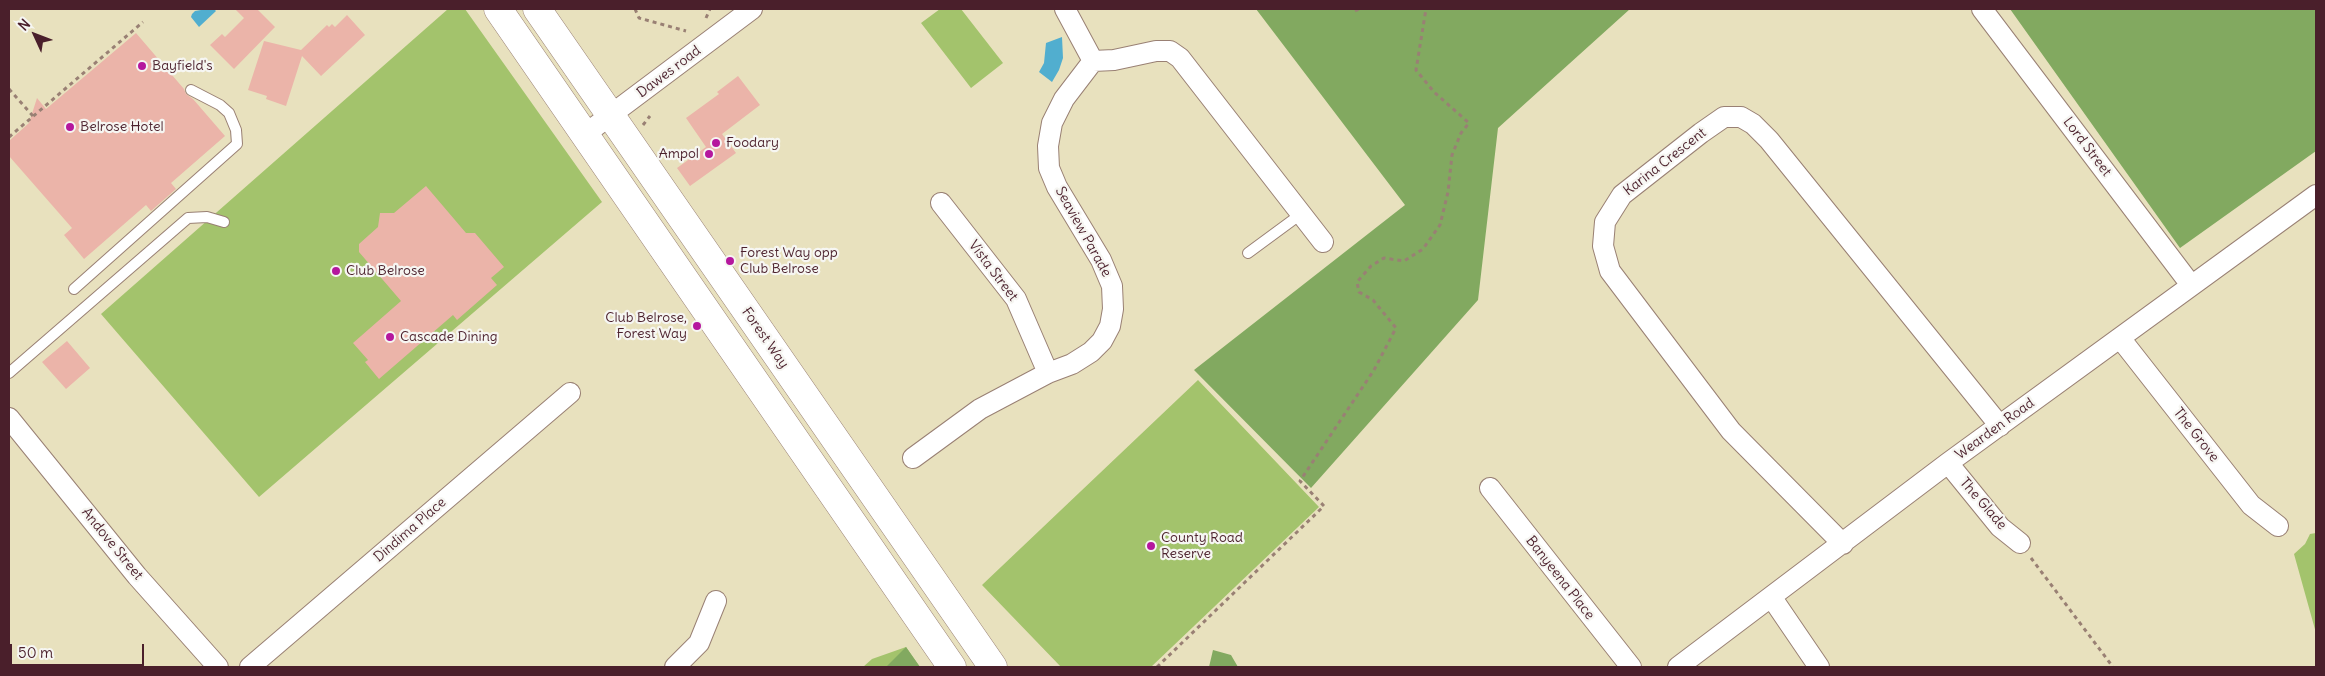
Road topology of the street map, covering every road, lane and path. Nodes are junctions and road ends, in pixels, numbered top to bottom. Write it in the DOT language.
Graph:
graph roads {
  1 [pos="498,9"];
  2 [pos="537,9"];
  3 [pos="635,9"];
  4 [pos="710,9"];
  5 [pos="752,9"];
  6 [pos="1065,9"];
  7 [pos="1426,9"];
  8 [pos="1982,9"];
  9 [pos="706,18"];
  10 [pos="143,22"];
  11 [pos="686,31"];
  12 [pos="1092,61"];
  13 [pos="9,89"];
  14 [pos="191,90"];
  15 [pos="611,114"];
  16 [pos="33,116"];
  17 [pos="584,135"];
  18 [pos="9,137"];
  19 [pos="2316,195"];
  20 [pos="941,203"];
  21 [pos="1301,214"];
  22 [pos="224,222"];
  23 [pos="1323,242"];
  24 [pos="1248,253"];
  25 [pos="2191,285"];
  26 [pos="74,289"];
  27 [pos="2120,338"];
  28 [pos="9,373"];
  29 [pos="1048,373"];
  30 [pos="570,393"];
  31 [pos="9,418"];
  32 [pos="2000,426"];
  33 [pos="913,458"];
  34 [pos="1948,463"];
  35 [pos="1490,488"];
  36 [pos="2278,526"];
  37 [pos="2020,543"];
  38 [pos="1843,544"];
  39 [pos="1772,598"];
  40 [pos="716,601"];
  41 [pos="218,667"];
  42 [pos="250,667"];
  43 [pos="675,667"];
  44 [pos="952,667"];
  45 [pos="993,667"];
  46 [pos="1157,667"];
  47 [pos="1631,667"];
  48 [pos="1678,667"];
  49 [pos="1819,667"];
  50 [pos="2113,667"];
  1 -- 17 [label="main road"];
  2 -- 15 [label="main road, Forest Way"];
  3 -- 11 [label="path"];
  4 -- 9 [label="path"];
  5 -- 15 [label="street, Dawes road"];
  6 -- 12 [label="street"];
  7 -- 46 [label="path"];
  8 -- 25 [label="street, Lord Street"];
  10 -- 16 [label="path"];
  12 -- 21 [label="street"];
  12 -- 29 [label="street, Seaview Parade"];
  13 -- 16 [label="path"];
  14 -- 26 [label="lane"];
  15 -- 17 [label="street, Dawes road"];
  15 -- 45 [label="main road, Forest Way"];
  16 -- 18 [label="path"];
  17 -- 44 [label="main road"];
  19 -- 25 [label="street, Wearden Road"];
  20 -- 29 [label="street, Vista Street"];
  21 -- 23 [label="street"];
  21 -- 24 [label="lane"];
  22 -- 28 [label="lane"];
  25 -- 27 [label="street, Wearden Road"];
  27 -- 32 [label="street, Wearden Road"];
  27 -- 36 [label="street, The Grove"];
  29 -- 33 [label="street, Seaview Parade"];
  30 -- 42 [label="street, Dindima Place"];
  31 -- 41 [label="street, Andove Street"];
  32 -- 34 [label="street, Wearden Road"];
  32 -- 38 [label="street, Karina Crescent"];
  34 -- 37 [label="street, The Glade"];
  34 -- 38 [label="street, Wearden Road"];
  35 -- 47 [label="street, Banyeena Place"];
  37 -- 50 [label="path"];
  38 -- 39 [label="street, Wearden Road"];
  39 -- 48 [label="street, Wearden Road"];
  39 -- 49 [label="street"];
  40 -- 43 [label="street"];
}
